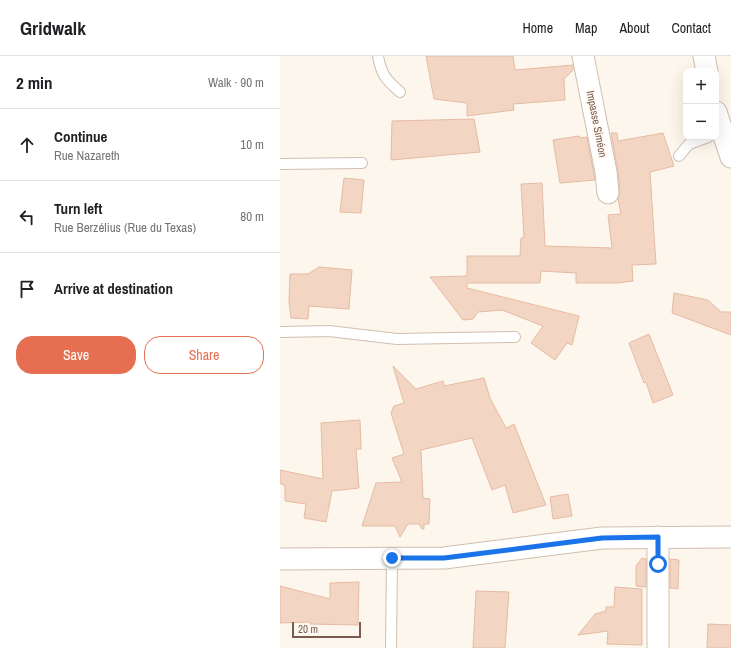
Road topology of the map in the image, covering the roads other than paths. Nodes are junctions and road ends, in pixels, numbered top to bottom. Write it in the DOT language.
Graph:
graph roads {
  1 [pos="378,56"];
  2 [pos="583,56"];
  3 [pos="704,56"];
  4 [pos="706,68"];
  5 [pos="400,92"];
  6 [pos="701,140"];
  7 [pos="719,140"];
  8 [pos="679,156"];
  9 [pos="731,157"];
  10 [pos="362,163"];
  11 [pos="280,164"];
  12 [pos="608,193"];
  13 [pos="280,332"];
  14 [pos="515,337"];
  15 [pos="658,537"];
  16 [pos="731,537"];
  17 [pos="392,558"];
  18 [pos="280,559"];
  19 [pos="392,648"];
  20 [pos="658,648"];
  1 -- 5 [label="lane"];
  2 -- 12 [label="street, Impasse Siméon"];
  3 -- 4 [label="street"];
  6 -- 8 [label="lane"];
  7 -- 9 [label="street"];
  10 -- 11 [label="lane"];
  13 -- 14 [label="lane"];
  15 -- 16 [label="street"];
  15 -- 17 [label="street"];
  15 -- 20 [label="street"];
  17 -- 18 [label="street"];
  17 -- 19 [label="lane"];
}
